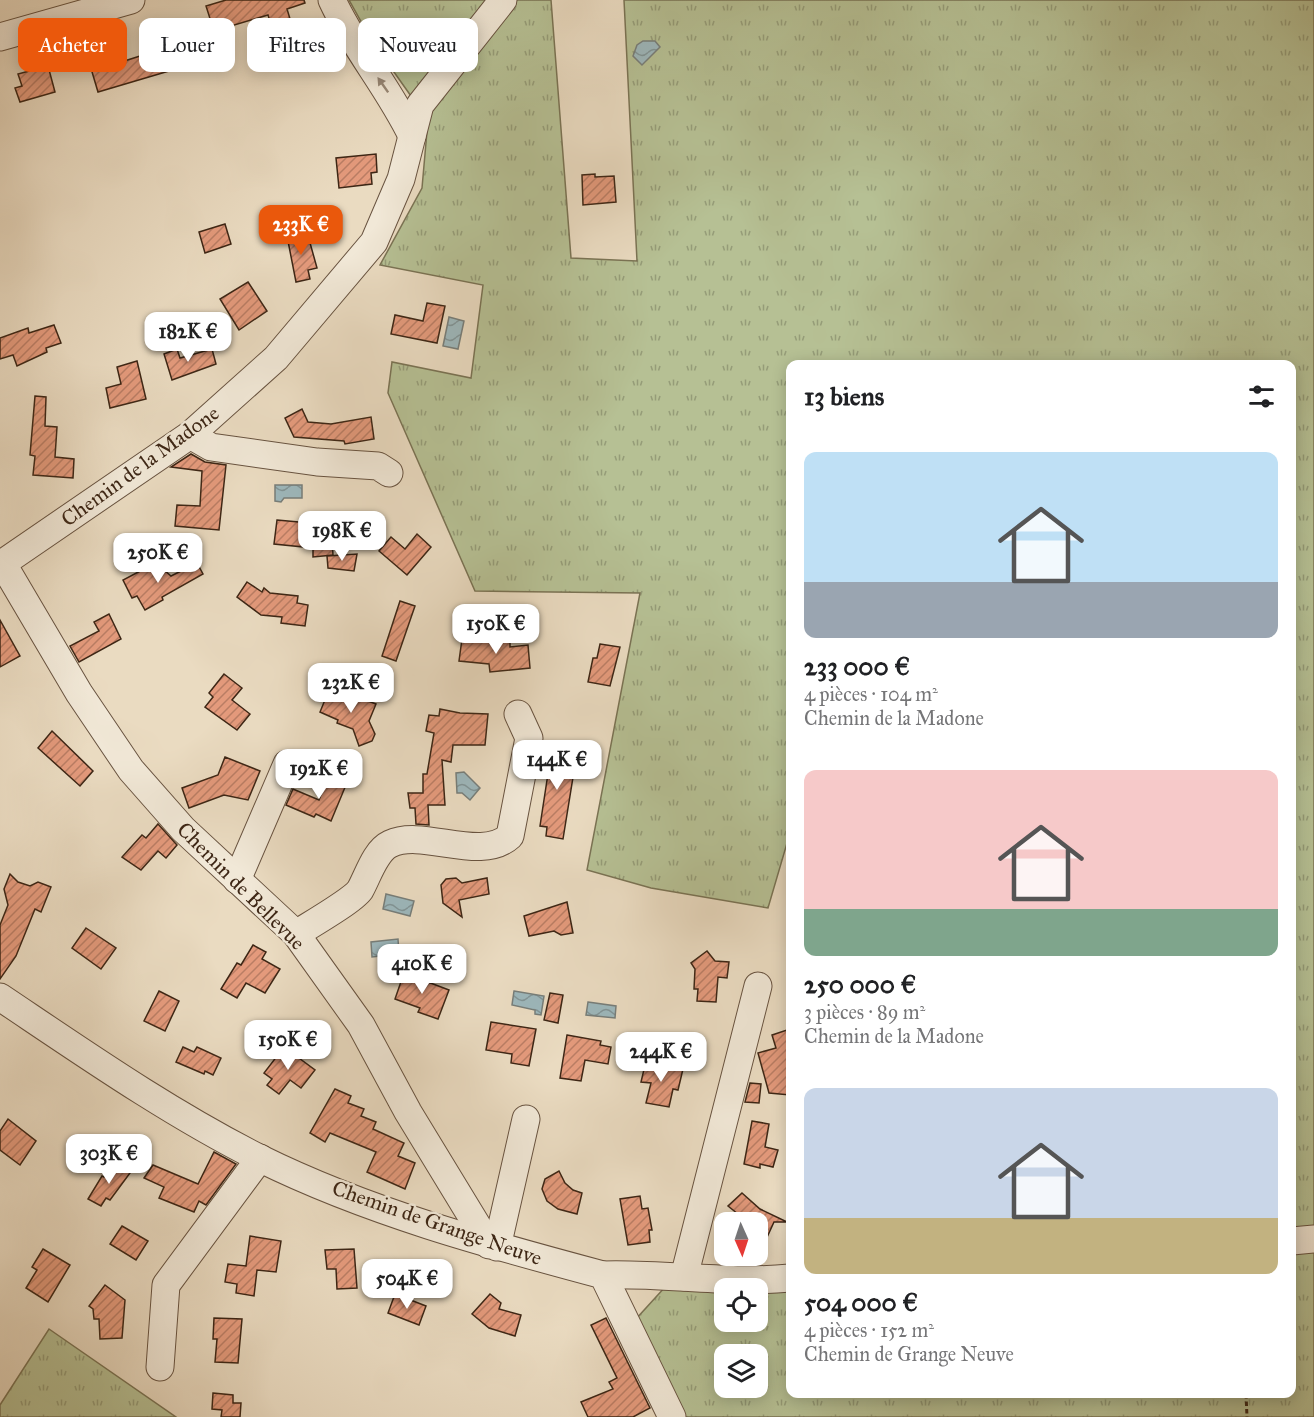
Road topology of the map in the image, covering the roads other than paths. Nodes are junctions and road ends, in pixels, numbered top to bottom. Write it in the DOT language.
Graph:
graph roads {
  1 [pos="131,0"];
  2 [pos="332,0"];
  3 [pos="503,0"];
  4 [pos="0,37"];
  5 [pos="411,135"];
  6 [pos="190,435"];
  7 [pos="389,473"];
  8 [pos="1,565"];
  9 [pos="518,714"];
  10 [pos="287,764"];
  11 [pos="237,880"];
  12 [pos="296,934"];
  13 [pos="758,986"];
  14 [pos="0,997"];
  15 [pos="526,1119"];
  16 [pos="701,1135"];
  17 [pos="260,1158"];
  18 [pos="1314,1239"];
  19 [pos="1296,1241"];
  20 [pos="493,1246"];
  21 [pos="603,1275"];
  22 [pos="677,1276"];
  23 [pos="786,1278"];
  24 [pos="160,1367"];
  25 [pos="672,1417"];
  1 -- 4 [label="street"];
  5 -- 2 [label="street, one-way"];
  3 -- 5 [label="street, Chemin de la Madone"];
  5 -- 6 [label="street, Chemin de la Madone"];
  6 -- 7 [label="street"];
  6 -- 8 [label="street, Chemin de la Madone"];
  8 -- 11 [label="street, Chemin de Bellevue"];
  9 -- 12 [label="street"];
  10 -- 11 [label="street"];
  11 -- 12 [label="street, Chemin de Bellevue"];
  12 -- 20 [label="street, Chemin de Bellevue"];
  13 -- 22 [label="street"];
  14 -- 17 [label="street, Chemin de Grange Neuve"];
  15 -- 20 [label="street"];
  16 -- 22 [label="street"];
  17 -- 20 [label="street, Chemin de Grange Neuve"];
  17 -- 24 [label="street"];
  18 -- 19 [label="street"];
  20 -- 21 [label="street, Chemin de Grange Neuve"];
  21 -- 22 [label="street, Chemin de Grange Neuve"];
  21 -- 25 [label="street"];
  22 -- 23 [label="street, Chemin de Grange Neuve"];
}
